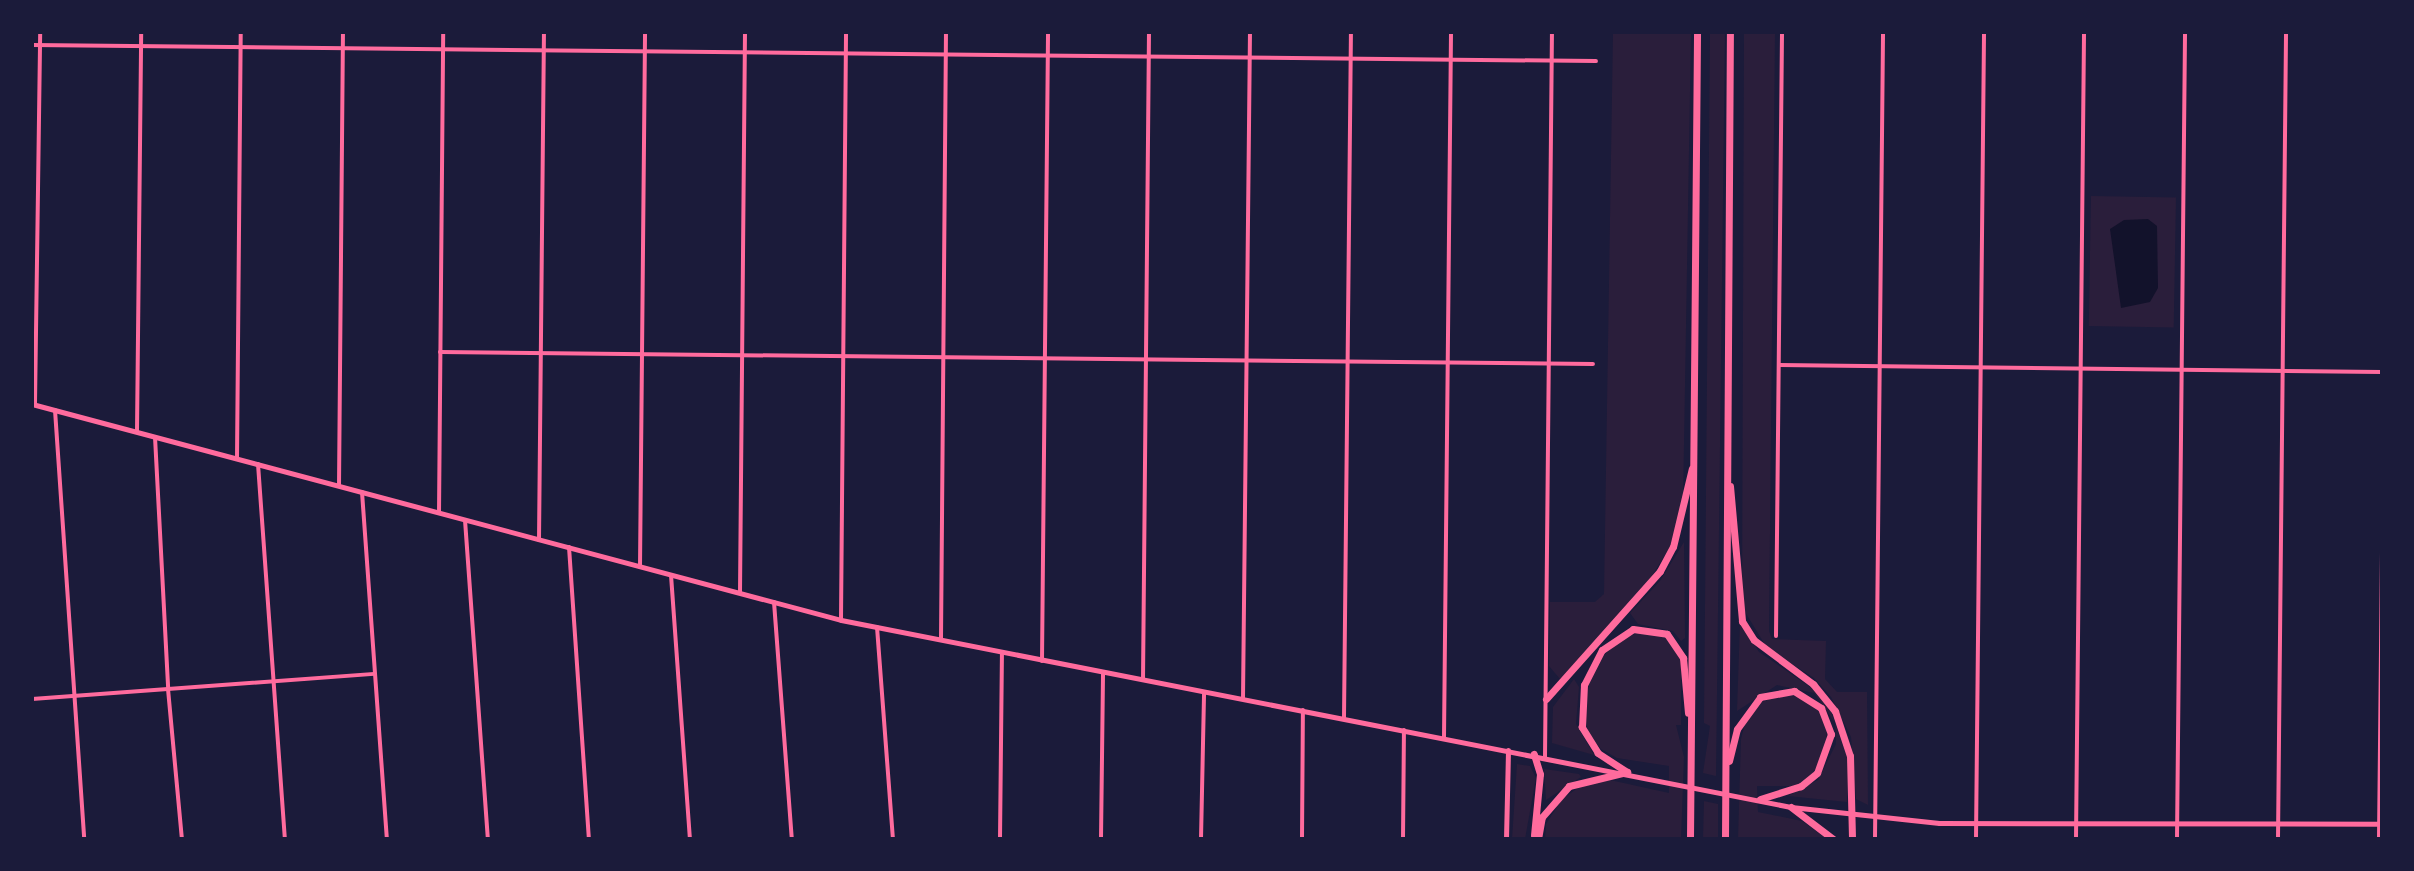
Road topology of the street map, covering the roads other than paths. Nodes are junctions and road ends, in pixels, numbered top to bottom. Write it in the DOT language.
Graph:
graph roads {
  1 [pos="40,32"];
  2 [pos="141,32"];
  3 [pos="241,32"];
  4 [pos="343,32"];
  5 [pos="443,32"];
  6 [pos="544,32"];
  7 [pos="645,32"];
  8 [pos="745,32"];
  9 [pos="846,32"];
  10 [pos="946,32"];
  11 [pos="1048,32"];
  12 [pos="1149,32"];
  13 [pos="1250,32"];
  14 [pos="1351,32"];
  15 [pos="1451,32"];
  16 [pos="1552,32"];
  17 [pos="1697,32"];
  18 [pos="1730,32"];
  19 [pos="1782,32"];
  20 [pos="1883,32"];
  21 [pos="1984,32"];
  22 [pos="2084,32"];
  23 [pos="2185,32"];
  24 [pos="2286,32"];
  25 [pos="32,45"];
  26 [pos="40,45"];
  27 [pos="141,46"];
  28 [pos="241,48"];
  29 [pos="342,48"];
  30 [pos="443,49"];
  31 [pos="544,51"];
  32 [pos="645,52"];
  33 [pos="745,53"];
  34 [pos="846,54"];
  35 [pos="946,55"];
  36 [pos="1048,56"];
  37 [pos="1149,57"];
  38 [pos="1250,58"];
  39 [pos="1351,59"];
  40 [pos="1451,60"];
  41 [pos="1552,61"];
  42 [pos="1596,61"];
  43 [pos="440,352"];
  44 [pos="541,353"];
  45 [pos="642,354"];
  46 [pos="742,355"];
  47 [pos="843,356"];
  48 [pos="944,356"];
  49 [pos="1045,358"];
  50 [pos="1146,359"];
  51 [pos="1247,360"];
  52 [pos="1347,361"];
  53 [pos="1448,362"];
  54 [pos="1549,363"];
  55 [pos="1593,364"];
  56 [pos="1779,365"];
  57 [pos="1879,366"];
  58 [pos="1981,368"];
  59 [pos="2081,369"];
  60 [pos="2182,370"];
  61 [pos="2283,370"];
  62 [pos="2382,372"];
  63 [pos="33,404"];
  64 [pos="55,410"];
  65 [pos="137,432"];
  66 [pos="155,437"];
  67 [pos="1726,442"];
  68 [pos="1696,450"];
  69 [pos="237,459"];
  70 [pos="258,464"];
  71 [pos="339,486"];
  72 [pos="362,492"];
  73 [pos="439,513"];
  74 [pos="465,520"];
  75 [pos="539,540"];
  76 [pos="2382,546"];
  77 [pos="569,547"];
  78 [pos="640,567"];
  79 [pos="671,575"];
  80 [pos="740,593"];
  81 [pos="774,602"];
  82 [pos="841,620"];
  83 [pos="877,627"];
  84 [pos="1776,636"];
  85 [pos="941,640"];
  86 [pos="1002,653"];
  87 [pos="1042,661"];
  88 [pos="1103,672"];
  89 [pos="374,674"];
  90 [pos="1143,680"];
  91 [pos="274,681"];
  92 [pos="168,689"];
  93 [pos="1204,692"];
  94 [pos="73,696"];
  95 [pos="32,699"];
  96 [pos="1243,699"];
  97 [pos="1546,699"];
  98 [pos="1303,710"];
  99 [pos="1344,718"];
  100 [pos="1404,730"];
  101 [pos="1444,737"];
  102 [pos="1508,749"];
  103 [pos="1534,754"];
  104 [pos="1545,757"];
  105 [pos="1691,757"];
  106 [pos="1627,772"];
  107 [pos="1726,775"];
  108 [pos="1760,799"];
  109 [pos="1791,807"];
  110 [pos="1855,817"];
  111 [pos="1875,818"];
  112 [pos="1976,823"];
  113 [pos="2077,824"];
  114 [pos="2177,824"];
  115 [pos="2278,824"];
  116 [pos="2380,824"];
  117 [pos="84,839"];
  118 [pos="182,839"];
  119 [pos="285,839"];
  120 [pos="387,839"];
  121 [pos="488,839"];
  122 [pos="589,839"];
  123 [pos="690,839"];
  124 [pos="792,839"];
  125 [pos="893,839"];
  126 [pos="1000,839"];
  127 [pos="1101,839"];
  128 [pos="1201,839"];
  129 [pos="1302,839"];
  130 [pos="1403,839"];
  131 [pos="1506,839"];
  132 [pos="1536,839"];
  133 [pos="1687,839"];
  134 [pos="1726,839"];
  135 [pos="1833,839"];
  136 [pos="1852,839"];
  137 [pos="1875,839"];
  138 [pos="1976,839"];
  139 [pos="2076,839"];
  140 [pos="2177,839"];
  141 [pos="2278,839"];
  142 [pos="2379,839"];
  1 -- 26 [label="street"];
  2 -- 27 [label="street"];
  3 -- 28 [label="street"];
  4 -- 29 [label="street"];
  5 -- 30 [label="street"];
  6 -- 31 [label="street"];
  7 -- 32 [label="street"];
  8 -- 33 [label="street"];
  9 -- 34 [label="street"];
  10 -- 35 [label="street"];
  11 -- 36 [label="street"];
  12 -- 37 [label="street"];
  13 -- 38 [label="street"];
  14 -- 39 [label="street"];
  15 -- 40 [label="street"];
  16 -- 41 [label="street"];
  17 -- 68 [label="highway"];
  18 -- 67 [label="highway"];
  19 -- 56 [label="street"];
  20 -- 57 [label="street"];
  21 -- 58 [label="street"];
  22 -- 59 [label="street"];
  23 -- 60 [label="street"];
  24 -- 61 [label="street"];
  25 -- 26 [label="street"];
  26 -- 27 [label="street"];
  26 -- 63 [label="street"];
  27 -- 28 [label="street"];
  27 -- 65 [label="street"];
  28 -- 29 [label="street"];
  28 -- 69 [label="street"];
  29 -- 30 [label="street"];
  29 -- 71 [label="street"];
  30 -- 31 [label="street"];
  30 -- 43 [label="street"];
  31 -- 32 [label="street"];
  31 -- 44 [label="street"];
  32 -- 33 [label="street"];
  32 -- 45 [label="street"];
  33 -- 34 [label="street"];
  33 -- 46 [label="street"];
  34 -- 35 [label="street"];
  34 -- 47 [label="street"];
  35 -- 36 [label="street"];
  35 -- 48 [label="street"];
  36 -- 37 [label="street"];
  36 -- 49 [label="street"];
  37 -- 38 [label="street"];
  37 -- 50 [label="street"];
  38 -- 39 [label="street"];
  38 -- 51 [label="street"];
  39 -- 40 [label="street"];
  39 -- 52 [label="street"];
  40 -- 41 [label="street"];
  40 -- 53 [label="street"];
  41 -- 42 [label="street"];
  41 -- 54 [label="street"];
  43 -- 44 [label="street"];
  43 -- 73 [label="street"];
  44 -- 45 [label="street"];
  44 -- 75 [label="street"];
  45 -- 46 [label="street"];
  45 -- 78 [label="street"];
  46 -- 47 [label="street"];
  46 -- 80 [label="street"];
  47 -- 48 [label="street"];
  47 -- 82 [label="street"];
  48 -- 49 [label="street"];
  48 -- 85 [label="street"];
  49 -- 50 [label="street"];
  49 -- 87 [label="street"];
  50 -- 51 [label="street"];
  50 -- 90 [label="street"];
  51 -- 52 [label="street"];
  51 -- 96 [label="street"];
  52 -- 53 [label="street"];
  52 -- 99 [label="street"];
  53 -- 54 [label="street"];
  53 -- 101 [label="street"];
  54 -- 55 [label="street"];
  54 -- 97 [label="street"];
  56 -- 57 [label="street"];
  56 -- 84 [label="street"];
  57 -- 58 [label="street"];
  57 -- 111 [label="street"];
  58 -- 59 [label="street"];
  58 -- 112 [label="street"];
  59 -- 60 [label="street"];
  59 -- 113 [label="street"];
  60 -- 61 [label="street"];
  60 -- 114 [label="street"];
  61 -- 62 [label="street"];
  61 -- 115 [label="street"];
  63 -- 64 [label="main road"];
  64 -- 65 [label="main road"];
  64 -- 94 [label="street"];
  65 -- 66 [label="main road"];
  66 -- 69 [label="main road"];
  66 -- 92 [label="street"];
  67 -- 107 [label="highway"];
  67 -- 110 [label="highway"];
  68 -- 97 [label="highway"];
  68 -- 105 [label="highway"];
  69 -- 70 [label="main road"];
  70 -- 71 [label="main road"];
  70 -- 91 [label="street"];
  71 -- 72 [label="main road"];
  72 -- 73 [label="main road"];
  72 -- 89 [label="street"];
  73 -- 74 [label="main road"];
  74 -- 75 [label="main road"];
  74 -- 121 [label="street"];
  75 -- 77 [label="main road"];
  76 -- 116 [label="street"];
  77 -- 78 [label="main road"];
  77 -- 122 [label="street"];
  78 -- 79 [label="main road"];
  79 -- 80 [label="main road"];
  79 -- 123 [label="street"];
  80 -- 81 [label="main road"];
  81 -- 82 [label="main road"];
  81 -- 124 [label="street"];
  82 -- 83 [label="main road"];
  83 -- 85 [label="main road"];
  83 -- 125 [label="street"];
  85 -- 86 [label="main road"];
  86 -- 87 [label="main road"];
  86 -- 126 [label="street"];
  87 -- 88 [label="main road"];
  88 -- 90 [label="main road"];
  88 -- 127 [label="street"];
  89 -- 91 [label="street"];
  89 -- 120 [label="street"];
  90 -- 93 [label="main road"];
  91 -- 92 [label="street"];
  91 -- 119 [label="street"];
  92 -- 94 [label="street"];
  92 -- 118 [label="street"];
  93 -- 96 [label="main road"];
  93 -- 128 [label="street"];
  94 -- 95 [label="street"];
  94 -- 117 [label="street"];
  96 -- 98 [label="main road"];
  97 -- 104 [label="street"];
  98 -- 99 [label="main road"];
  98 -- 129 [label="street"];
  99 -- 100 [label="main road"];
  100 -- 101 [label="main road"];
  100 -- 130 [label="street"];
  101 -- 102 [label="main road"];
  102 -- 103 [label="main road"];
  102 -- 131 [label="main road"];
  103 -- 104 [label="main road"];
  103 -- 132 [label="highway"];
  104 -- 106 [label="main road"];
  105 -- 106 [label="highway"];
  105 -- 133 [label="highway"];
  106 -- 108 [label="main road"];
  106 -- 132 [label="highway"];
  107 -- 108 [label="highway"];
  107 -- 134 [label="highway"];
  108 -- 109 [label="main road"];
  109 -- 110 [label="main road"];
  109 -- 135 [label="highway"];
  110 -- 111 [label="main road"];
  110 -- 136 [label="highway"];
  111 -- 112 [label="main road"];
  111 -- 137 [label="street"];
  112 -- 113 [label="main road"];
  112 -- 138 [label="street"];
  113 -- 114 [label="main road"];
  113 -- 139 [label="street"];
  114 -- 115 [label="main road"];
  114 -- 140 [label="street"];
  115 -- 116 [label="main road"];
  115 -- 141 [label="street"];
  116 -- 142 [label="street"];
}
